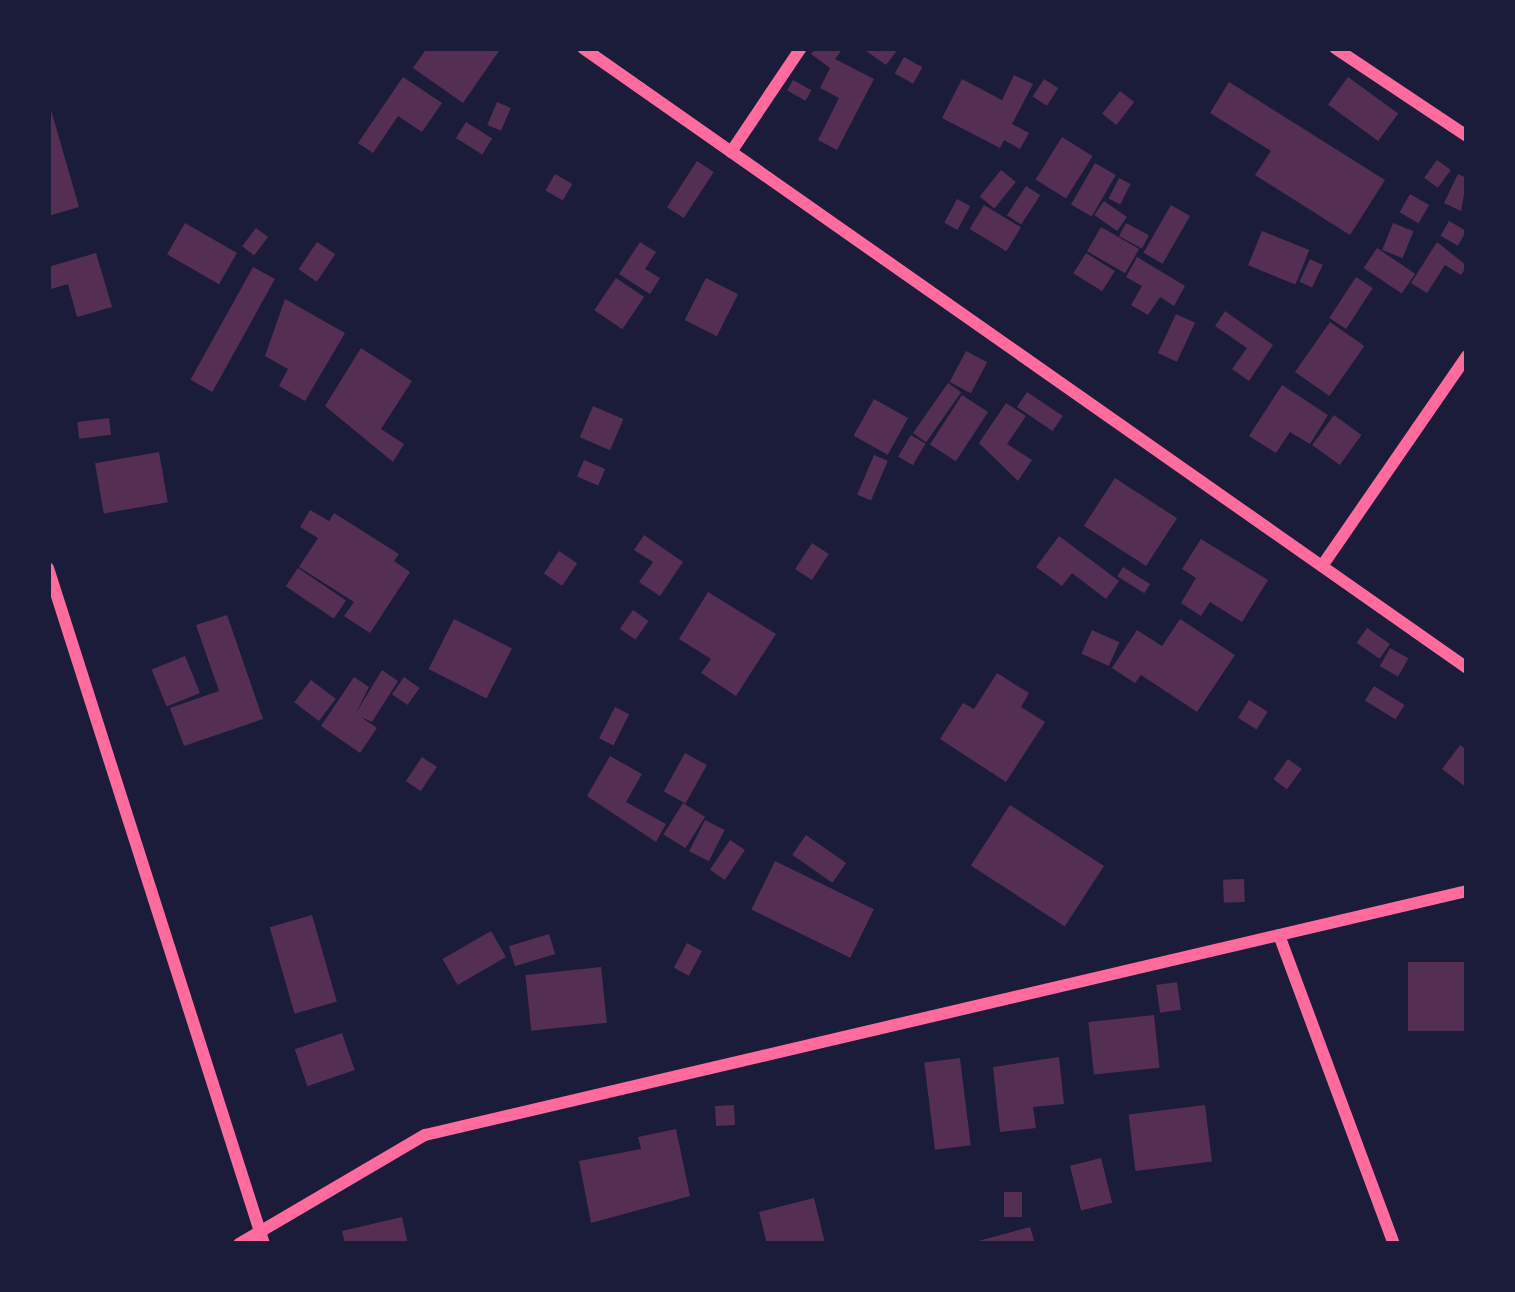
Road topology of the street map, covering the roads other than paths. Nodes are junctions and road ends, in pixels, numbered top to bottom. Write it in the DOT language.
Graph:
graph roads {
  1 [pos="583,48"];
  2 [pos="801,48"];
  3 [pos="1334,48"];
  4 [pos="1467,136"];
  5 [pos="731,152"];
  6 [pos="1467,356"];
  7 [pos="1322,566"];
  8 [pos="48,568"];
  9 [pos="1467,668"];
  10 [pos="1467,891"];
  11 [pos="1279,935"];
  12 [pos="262,1238"];
  13 [pos="239,1244"];
  14 [pos="1394,1244"];
  1 -- 5 [label="street"];
  2 -- 5 [label="street"];
  3 -- 4 [label="street"];
  5 -- 7 [label="street"];
  6 -- 7 [label="street"];
  7 -- 9 [label="street"];
  8 -- 12 [label="street"];
  10 -- 11 [label="street"];
  11 -- 12 [label="street"];
  11 -- 14 [label="street"];
  12 -- 13 [label="street"];
}
